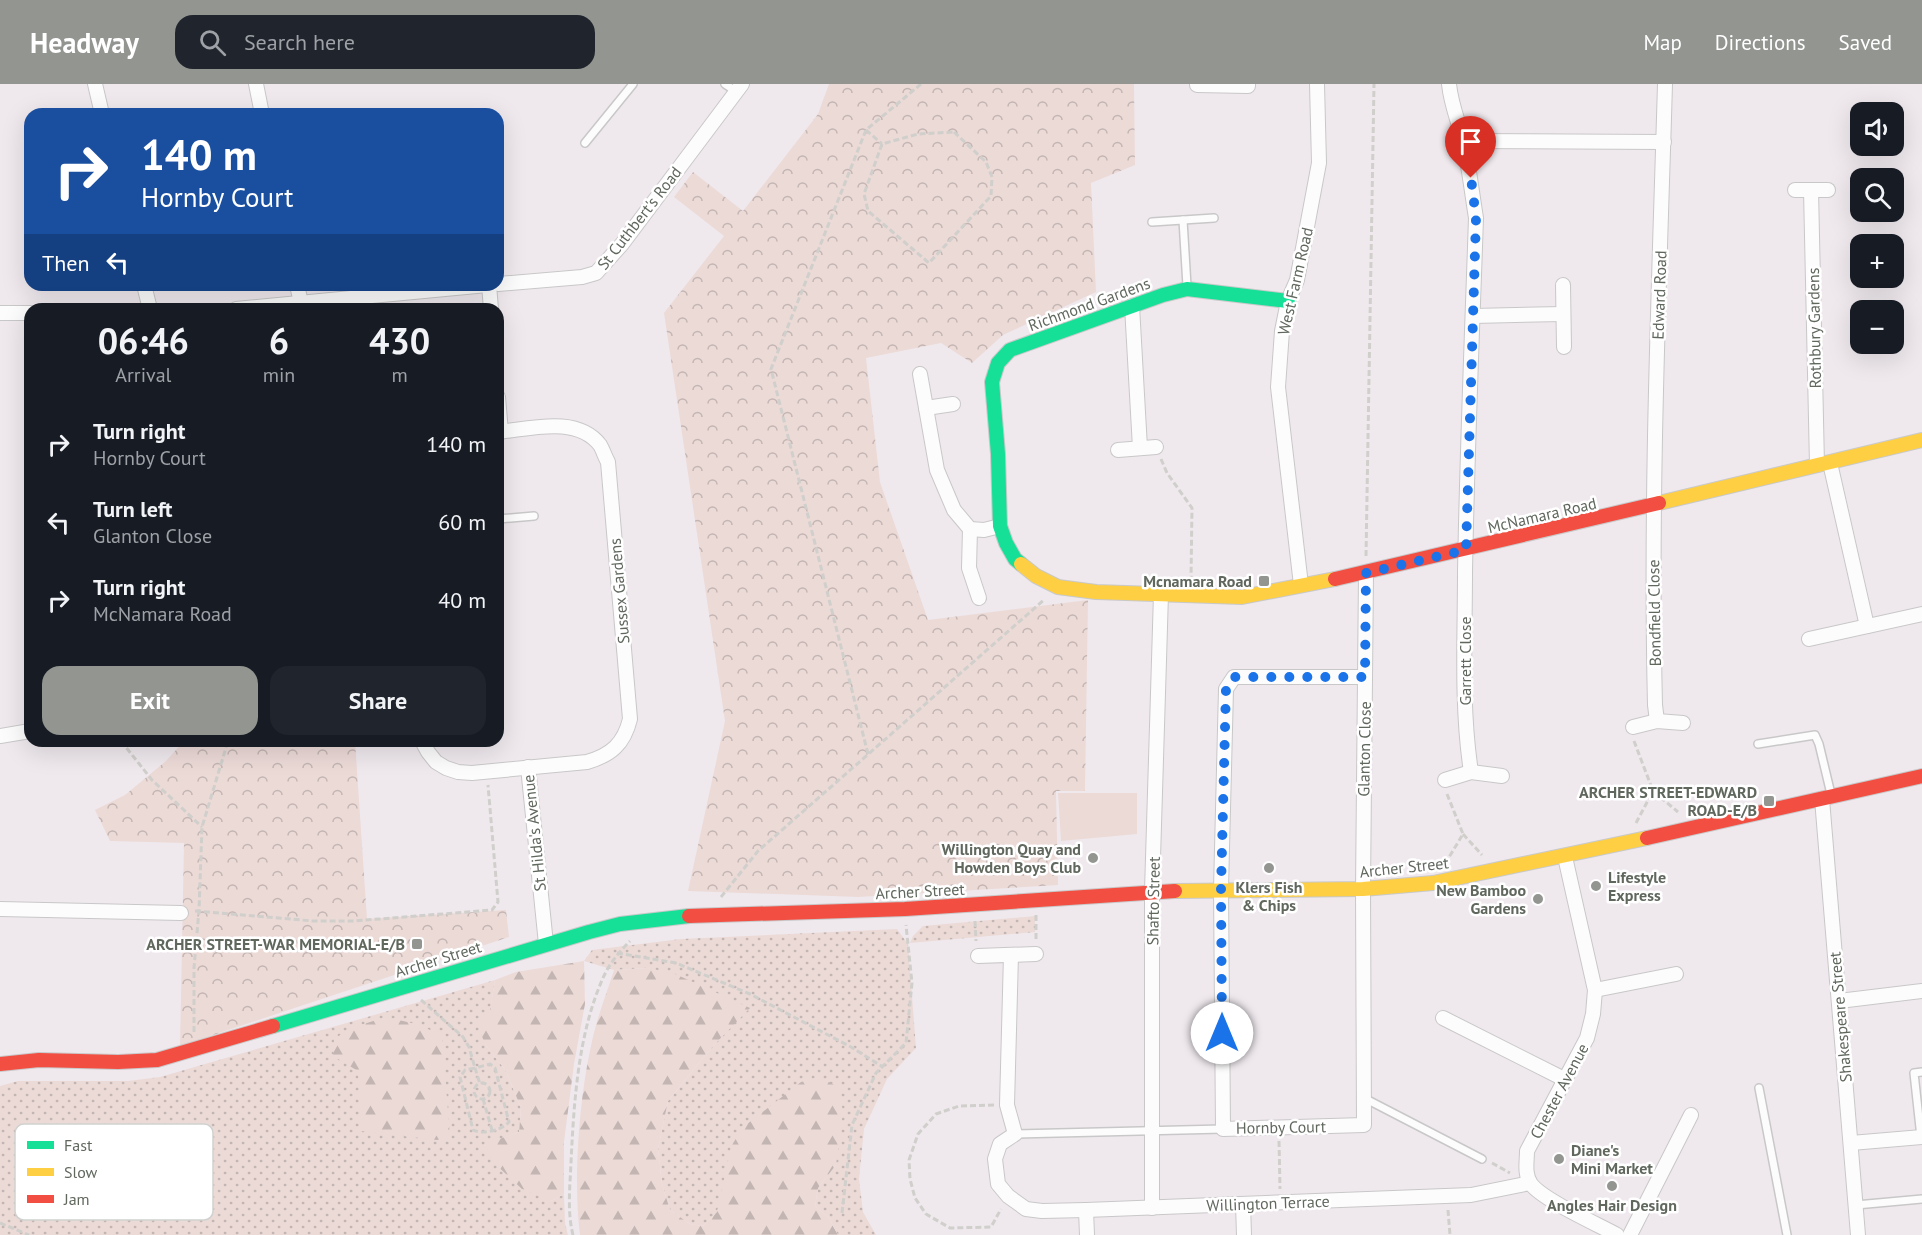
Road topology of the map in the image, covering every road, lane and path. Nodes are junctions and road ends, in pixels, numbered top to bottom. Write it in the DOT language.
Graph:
graph roads {
  1 [pos="95,84"];
  2 [pos="256,84"];
  3 [pos="633,84"];
  4 [pos="921,84"];
  5 [pos="1248,84"];
  6 [pos="1317,84"];
  7 [pos="1374,84"];
  8 [pos="1449,84"];
  9 [pos="1665,84"];
  10 [pos="1197,85"];
  11 [pos="735,87"];
  12 [pos="101,108"];
  13 [pos="261,108"];
  14 [pos="866,130"];
  15 [pos="1463,141"];
  16 [pos="585,142"];
  17 [pos="1664,142"];
  18 [pos="882,144"];
  19 [pos="1795,190"];
  20 [pos="1811,190"];
  21 [pos="1828,190"];
  22 [pos="1214,218"];
  23 [pos="1183,220"];
  24 [pos="1152,222"];
  25 [pos="504,284"];
  26 [pos="1563,285"];
  27 [pos="1187,289"];
  28 [pos="298,291"];
  29 [pos="426,291"];
  30 [pos="1288,301"];
  31 [pos="301,303"];
  32 [pos="1132,306"];
  33 [pos="0,313"];
  34 [pos="24,313"];
  35 [pos="1563,314"];
  36 [pos="1473,315"];
  37 [pos="1564,347"];
  38 [pos="920,374"];
  39 [pos="953,404"];
  40 [pos="926,408"];
  41 [pos="504,432"];
  42 [pos="1922,440"];
  43 [pos="1156,447"];
  44 [pos="1140,448"];
  45 [pos="1118,450"];
  46 [pos="1823,464"];
  47 [pos="1653,506"];
  48 [pos="534,516"];
  49 [pos="504,518"];
  50 [pos="1000,526"];
  51 [pos="970,529"];
  52 [pos="1466,550"];
  53 [pos="1366,573"];
  54 [pos="1301,585"];
  55 [pos="1058,587"];
  56 [pos="1161,594"];
  57 [pos="1191,595"];
  58 [pos="979,598"];
  59 [pos="1922,614"];
  60 [pos="1867,626"];
  61 [pos="1809,639"];
  62 [pos="1365,677"];
  63 [pos="1657,721"];
  64 [pos="1683,723"];
  65 [pos="1633,727"];
  66 [pos="24,731"];
  67 [pos="0,736"];
  68 [pos="1758,744"];
  69 [pos="127,747"];
  70 [pos="226,747"];
  71 [pos="425,747"];
  72 [pos="867,754"];
  73 [pos="528,767"];
  74 [pos="486,771"];
  75 [pos="1471,772"];
  76 [pos="1502,776"];
  77 [pos="1922,776"];
  78 [pos="1446,786"];
  79 [pos="1827,797"];
  80 [pos="202,827"];
  81 [pos="1695,827"];
  82 [pos="1463,834"];
  83 [pos="1625,843"];
  84 [pos="1565,857"];
  85 [pos="1498,872"];
  86 [pos="1433,883"];
  87 [pos="1221,889"];
  88 [pos="1363,889"];
  89 [pos="1152,891"];
  90 [pos="1037,899"];
  91 [pos="974,904"];
  92 [pos="0,909"];
  93 [pos="905,909"];
  94 [pos="199,910"];
  95 [pos="181,913"];
  96 [pos="706,914"];
  97 [pos="650,919"];
  98 [pos="546,944"];
  99 [pos="617,953"];
  100 [pos="1036,954"];
  101 [pos="1011,955"];
  102 [pos="978,956"];
  103 [pos="1676,974"];
  104 [pos="405,986"];
  105 [pos="1595,990"];
  106 [pos="1922,991"];
  107 [pos="1839,1001"];
  108 [pos="1443,1018"];
  109 [pos="194,1050"];
  110 [pos="0,1064"];
  111 [pos="883,1066"];
  112 [pos="475,1068"];
  113 [pos="1922,1072"];
  114 [pos="1564,1079"];
  115 [pos="480,1084"];
  116 [pos="500,1087"];
  117 [pos="1759,1088"];
  118 [pos="489,1090"];
  119 [pos="474,1094"];
  120 [pos="465,1096"];
  121 [pos="1363,1097"];
  122 [pos="483,1099"];
  123 [pos="1007,1105"];
  124 [pos="1691,1116"];
  125 [pos="1279,1128"];
  126 [pos="1222,1129"];
  127 [pos="492,1130"];
  128 [pos="1151,1131"];
  129 [pos="1015,1134"];
  130 [pos="1921,1137"];
  131 [pos="1851,1143"];
  132 [pos="1482,1159"];
  133 [pos="1530,1183"];
  134 [pos="1008,1196"];
  135 [pos="1447,1196"];
  136 [pos="1922,1199"];
  137 [pos="1280,1203"];
  138 [pos="1243,1204"];
  139 [pos="1856,1205"];
  140 [pos="1152,1208"];
  141 [pos="1086,1210"];
  142 [pos="842,1213"];
  143 [pos="0,1223"];
  144 [pos="29,1235"];
  145 [pos="573,1235"];
  146 [pos="1087,1235"];
  147 [pos="1244,1235"];
  148 [pos="1450,1235"];
  149 [pos="1617,1235"];
  150 [pos="1630,1235"];
  151 [pos="1787,1235"];
  152 [pos="1858,1235"];
  1 -- 12 [label="street"];
  2 -- 13 [label="street"];
  3 -- 16 [label="lane"];
  4 -- 14 [label="path"];
  5 -- 10 [label="street"];
  6 -- 30 [label="street, West Farm Road"];
  7 -- 53 [label="path"];
  8 -- 15 [label="street, Garrett Close"];
  9 -- 17 [label="street, Edward Road"];
  11 -- 25 [label="street, St Cuthbert's Road"];
  14 -- 18 [label="path"];
  14 -- 72 [label="path"];
  15 -- 17 [label="street"];
  15 -- 36 [label="street, Garrett Close"];
  17 -- 47 [label="street, Edward Road"];
  18 -- 18 [label="path"];
  19 -- 20 [label="street"];
  20 -- 21 [label="street"];
  20 -- 46 [label="street, Rothbury Gardens"];
  22 -- 23 [label="lane"];
  23 -- 24 [label="lane"];
  23 -- 27 [label="lane"];
  26 -- 35 [label="street"];
  27 -- 30 [label="main road, Richmond Gardens"];
  27 -- 32 [label="main road, Richmond Gardens"];
  28 -- 31 [label="street"];
  29 -- 31 [label="street"];
  30 -- 54 [label="street, West Farm Road"];
  32 -- 44 [label="street"];
  32 -- 50 [label="main road, Richmond Gardens"];
  33 -- 34 [label="street"];
  35 -- 36 [label="street"];
  35 -- 37 [label="street"];
  36 -- 52 [label="street, Garrett Close"];
  38 -- 40 [label="street"];
  39 -- 40 [label="street"];
  40 -- 51 [label="street"];
  41 -- 73 [label="street, Sussex Gardens"];
  42 -- 46 [label="main road, McNamara Road"];
  43 -- 44 [label="street"];
  43 -- 57 [label="path"];
  44 -- 45 [label="street"];
  46 -- 47 [label="main road, McNamara Road"];
  46 -- 60 [label="street, Rothbury Gardens"];
  47 -- 52 [label="main road, McNamara Road"];
  47 -- 63 [label="street, Bondfield Close"];
  48 -- 49 [label="lane"];
  50 -- 51 [label="street"];
  50 -- 55 [label="main road"];
  51 -- 58 [label="street"];
  52 -- 53 [label="main road, McNamara Road"];
  52 -- 75 [label="street, Garrett Close"];
  53 -- 54 [label="main road, McNamara Road"];
  53 -- 62 [label="street, Glanton Close"];
  54 -- 57 [label="main road, McNamara Road"];
  55 -- 56 [label="main road, McNamara Road"];
  55 -- 72 [label="path"];
  56 -- 57 [label="main road, McNamara Road"];
  56 -- 89 [label="street, Shafto Street"];
  59 -- 60 [label="street"];
  60 -- 61 [label="street"];
  62 -- 87 [label="street, Hornby Court"];
  62 -- 88 [label="street, Glanton Close"];
  63 -- 64 [label="street"];
  63 -- 65 [label="street"];
  66 -- 67 [label="street"];
  68 -- 79 [label="lane"];
  69 -- 80 [label="path"];
  70 -- 80 [label="path"];
  71 -- 74 [label="street, St Hilda's Avenue"];
  72 -- 96 [label="path"];
  73 -- 74 [label="street, St Hilda's Avenue"];
  73 -- 98 [label="street, St Hilda's Avenue"];
  74 -- 94 [label="path"];
  75 -- 76 [label="street"];
  75 -- 78 [label="street"];
  77 -- 79 [label="main road, Archer Street"];
  78 -- 82 [label="path"];
  79 -- 81 [label="main road, Archer Street"];
  79 -- 107 [label="street, Shakespeare Street"];
  80 -- 94 [label="path"];
  81 -- 83 [label="main road, Archer Street"];
  81 -- 83 [label="path"];
  82 -- 85 [label="path"];
  82 -- 86 [label="path"];
  83 -- 84 [label="main road, Archer Street"];
  84 -- 85 [label="main road, Archer Street"];
  84 -- 105 [label="street, Chester Avenue"];
  85 -- 86 [label="main road, Archer Street"];
  86 -- 88 [label="main road, Archer Street"];
  87 -- 88 [label="main road, Archer Street"];
  87 -- 89 [label="main road, Archer Street"];
  87 -- 126 [label="street, Hornby Court"];
  88 -- 121 [label="street, Hornby Court"];
  89 -- 90 [label="main road, Archer Street"];
  89 -- 128 [label="street, Shafto Street"];
  90 -- 91 [label="main road, Archer Street"];
  90 -- 100 [label="path"];
  91 -- 93 [label="main road, Archer Street"];
  91 -- 102 [label="path"];
  92 -- 95 [label="street"];
  93 -- 96 [label="main road, Archer Street"];
  93 -- 111 [label="path"];
  94 -- 95 [label="path"];
  94 -- 109 [label="path"];
  96 -- 97 [label="main road, Archer Street"];
  97 -- 98 [label="main road, Archer Street"];
  97 -- 99 [label="path"];
  98 -- 104 [label="main road, Archer Street"];
  99 -- 111 [label="path"];
  99 -- 145 [label="path"];
  100 -- 101 [label="street"];
  101 -- 102 [label="street"];
  101 -- 123 [label="street"];
  103 -- 105 [label="street"];
  104 -- 109 [label="main road, Archer Street"];
  104 -- 112 [label="path"];
  105 -- 114 [label="street, Chester Avenue"];
  106 -- 107 [label="street"];
  107 -- 131 [label="street, Shakespeare Street"];
  108 -- 114 [label="street"];
  109 -- 110 [label="main road, Archer Street"];
  111 -- 142 [label="path"];
  112 -- 115 [label="path"];
  112 -- 116 [label="path"];
  112 -- 120 [label="path"];
  113 -- 130 [label="lane"];
  114 -- 133 [label="street, Chester Avenue"];
  115 -- 118 [label="path"];
  115 -- 119 [label="path"];
  116 -- 118 [label="path"];
  116 -- 127 [label="path"];
  117 -- 151 [label="lane"];
  118 -- 122 [label="path"];
  119 -- 120 [label="path"];
  119 -- 122 [label="path"];
  120 -- 127 [label="path"];
  121 -- 125 [label="street, Hornby Court"];
  121 -- 132 [label="lane"];
  122 -- 127 [label="path"];
  123 -- 129 [label="street"];
  123 -- 134 [label="path"];
  124 -- 150 [label="street"];
  125 -- 126 [label="street, Hornby Court"];
  125 -- 137 [label="path"];
  126 -- 128 [label="lane"];
  128 -- 129 [label="lane"];
  128 -- 140 [label="street, Shafto Street"];
  129 -- 134 [label="street"];
  130 -- 131 [label="street"];
  131 -- 139 [label="street, Shakespeare Street"];
  132 -- 133 [label="path"];
  133 -- 135 [label="street, Willington Terrace"];
  133 -- 149 [label="street"];
  134 -- 141 [label="street, Willington Terrace"];
  135 -- 137 [label="street, Willington Terrace"];
  135 -- 148 [label="path"];
  136 -- 139 [label="lane"];
  137 -- 138 [label="street, Willington Terrace"];
  138 -- 140 [label="street, Willington Terrace"];
  138 -- 147 [label="street"];
  139 -- 152 [label="street, Shakespeare Street"];
  140 -- 141 [label="street, Willington Terrace"];
  141 -- 146 [label="street"];
  143 -- 144 [label="path"];
}
